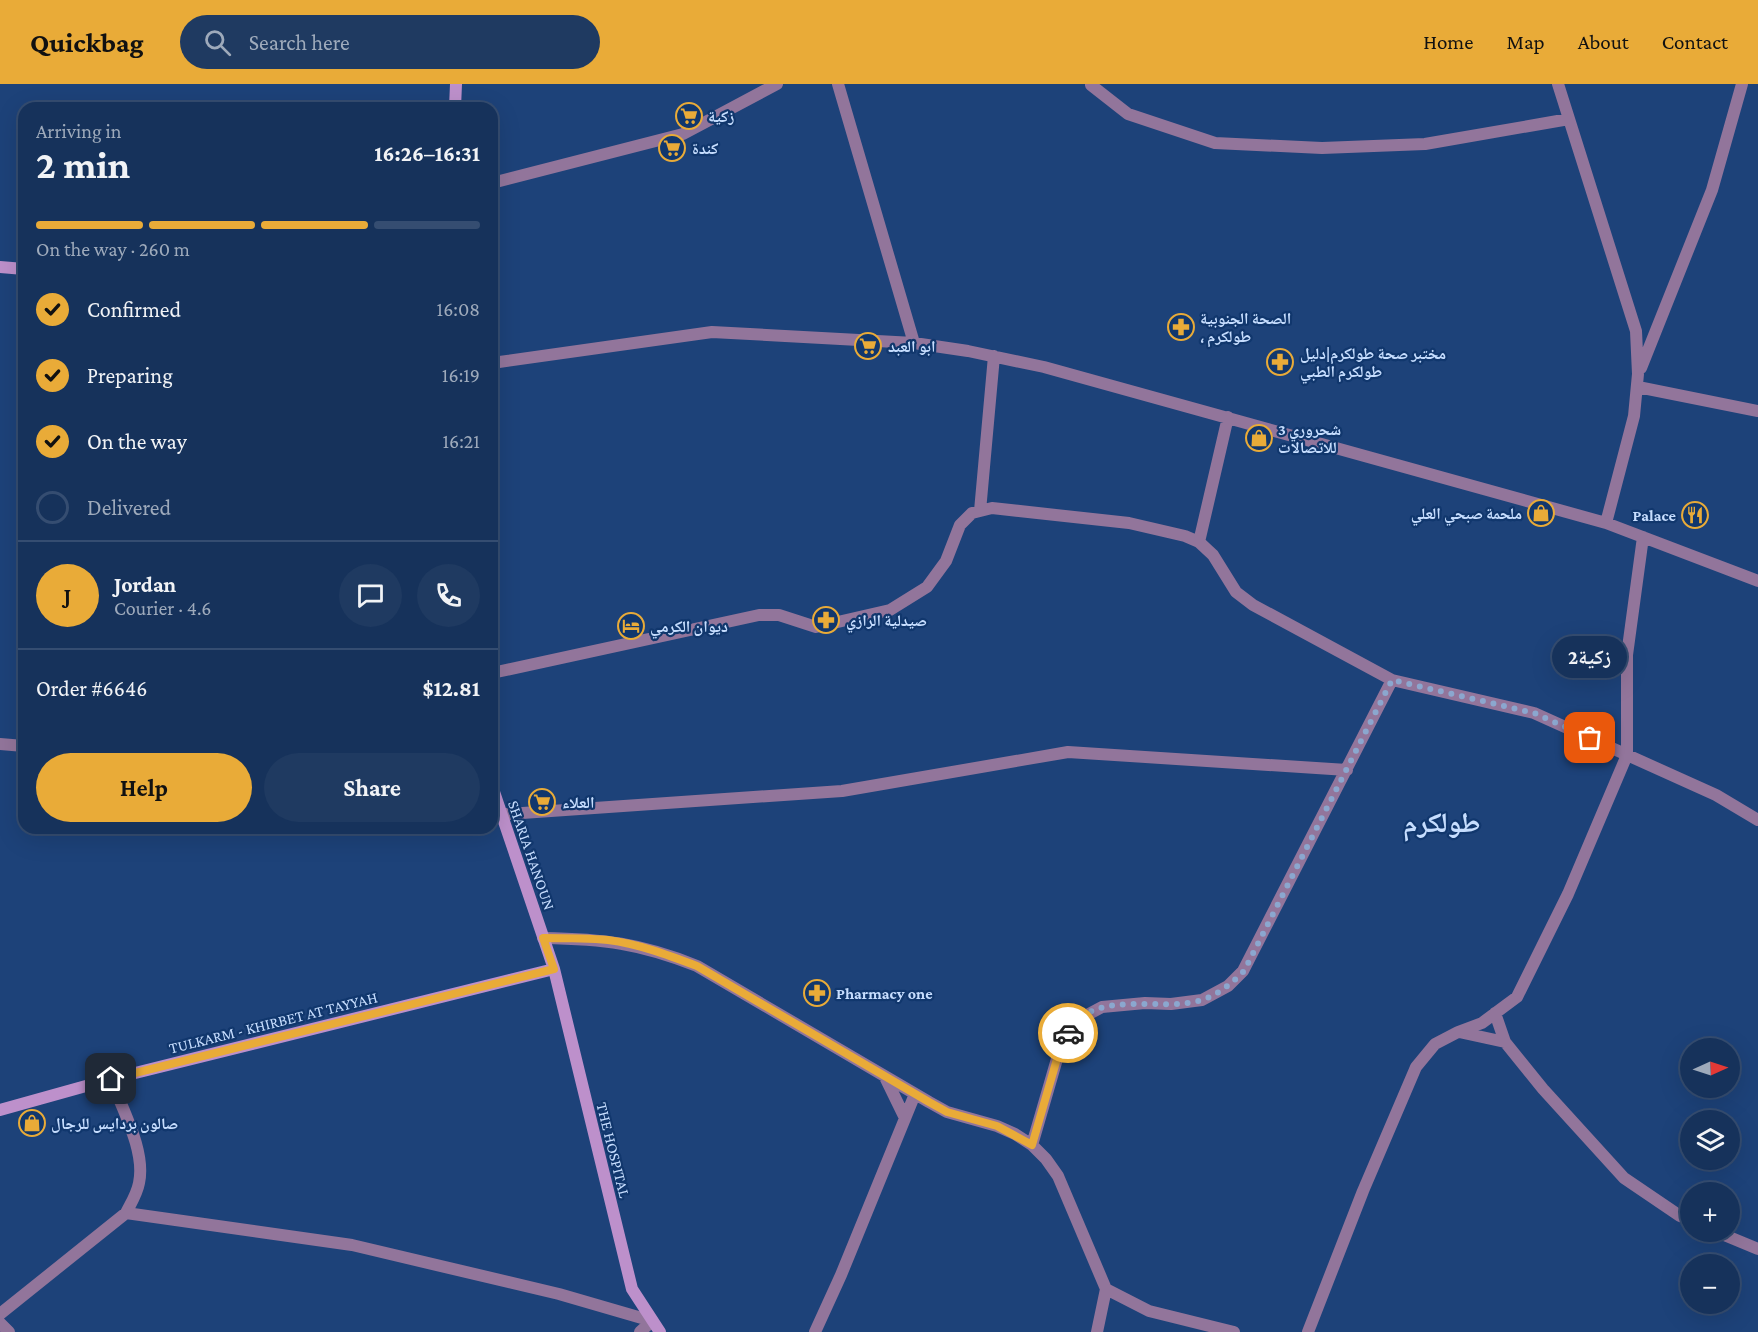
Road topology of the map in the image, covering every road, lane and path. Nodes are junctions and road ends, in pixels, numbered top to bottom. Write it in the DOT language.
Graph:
graph roads {
  1 [pos="456,84"];
  2 [pos="777,84"];
  3 [pos="838,84"];
  4 [pos="1558,84"];
  5 [pos="1742,84"];
  6 [pos="1091,85"];
  7 [pos="454,102"];
  8 [pos="1569,119"];
  9 [pos="498,181"];
  10 [pos="0,267"];
  11 [pos="18,268"];
  12 [pos="914,343"];
  13 [pos="994,356"];
  14 [pos="498,362"];
  15 [pos="1638,381"];
  16 [pos="1758,411"];
  17 [pos="1228,417"];
  18 [pos="980,511"];
  19 [pos="1605,523"];
  20 [pos="1643,537"];
  21 [pos="1199,542"];
  22 [pos="1758,581"];
  23 [pos="498,673"];
  24 [pos="1392,680"];
  25 [pos="0,744"];
  26 [pos="18,746"];
  27 [pos="1628,755"];
  28 [pos="1347,770"];
  29 [pos="498,814"];
  30 [pos="498,819"];
  31 [pos="1758,820"];
  32 [pos="543,938"];
  33 [pos="554,969"];
  34 [pos="1495,1013"];
  35 [pos="1458,1032"];
  36 [pos="1505,1041"];
  37 [pos="885,1077"];
  38 [pos="111,1079"];
  39 [pos="915,1094"];
  40 [pos="0,1110"];
  41 [pos="905,1118"];
  42 [pos="1032,1145"];
  43 [pos="135,1197"];
  44 [pos="126,1213"];
  45 [pos="150,1216"];
  46 [pos="1680,1216"];
  47 [pos="1740,1241"];
  48 [pos="1758,1248"];
  49 [pos="1106,1289"];
  50 [pos="0,1314"];
  51 [pos="652,1322"];
  52 [pos="0,1323"];
  53 [pos="9,1332"];
  54 [pos="640,1332"];
  55 [pos="660,1332"];
  56 [pos="815,1332"];
  57 [pos="1097,1332"];
  58 [pos="1234,1332"];
  59 [pos="1308,1332"];
  1 -- 7 [label="street"];
  2 -- 9 [label="street"];
  3 -- 12 [label="street"];
  4 -- 8 [label="street"];
  5 -- 15 [label="street"];
  6 -- 8 [label="street"];
  8 -- 15 [label="street"];
  10 -- 11 [label="street"];
  12 -- 13 [label="street"];
  12 -- 14 [label="street"];
  13 -- 17 [label="street"];
  13 -- 18 [label="street"];
  15 -- 16 [label="street"];
  15 -- 19 [label="street"];
  17 -- 19 [label="street"];
  17 -- 21 [label="street"];
  18 -- 21 [label="street"];
  18 -- 23 [label="street"];
  19 -- 20 [label="street"];
  20 -- 22 [label="street"];
  20 -- 27 [label="street"];
  21 -- 24 [label="street"];
  24 -- 27 [label="street"];
  24 -- 28 [label="street"];
  25 -- 26 [label="street"];
  27 -- 31 [label="street"];
  27 -- 34 [label="street"];
  28 -- 29 [label="street"];
  28 -- 42 [label="street"];
  30 -- 32 [label="street, SHARIA HANOUN"];
  32 -- 33 [label="street, SHARIA HANOUN"];
  32 -- 37 [label="street"];
  33 -- 38 [label="street, TULKARM - KHIRBET AT TAYYAH"];
  33 -- 51 [label="street, THE HOSPITAL"];
  34 -- 35 [label="street"];
  34 -- 36 [label="street"];
  35 -- 36 [label="street"];
  35 -- 59 [label="street"];
  36 -- 46 [label="street"];
  37 -- 39 [label="street"];
  37 -- 41 [label="street"];
  38 -- 40 [label="street, TULKARM - KHIRBET AT TAYYAH"];
  38 -- 43 [label="street"];
  39 -- 41 [label="street"];
  39 -- 42 [label="street"];
  41 -- 56 [label="street"];
  42 -- 49 [label="street"];
  43 -- 44 [label="street"];
  43 -- 45 [label="street"];
  44 -- 45 [label="street"];
  44 -- 50 [label="street"];
  45 -- 51 [label="street"];
  47 -- 48 [label="street"];
  49 -- 57 [label="street"];
  49 -- 58 [label="street"];
  51 -- 54 [label="street"];
  51 -- 55 [label="street, THE HOSPITAL"];
  52 -- 53 [label="street"];
}
